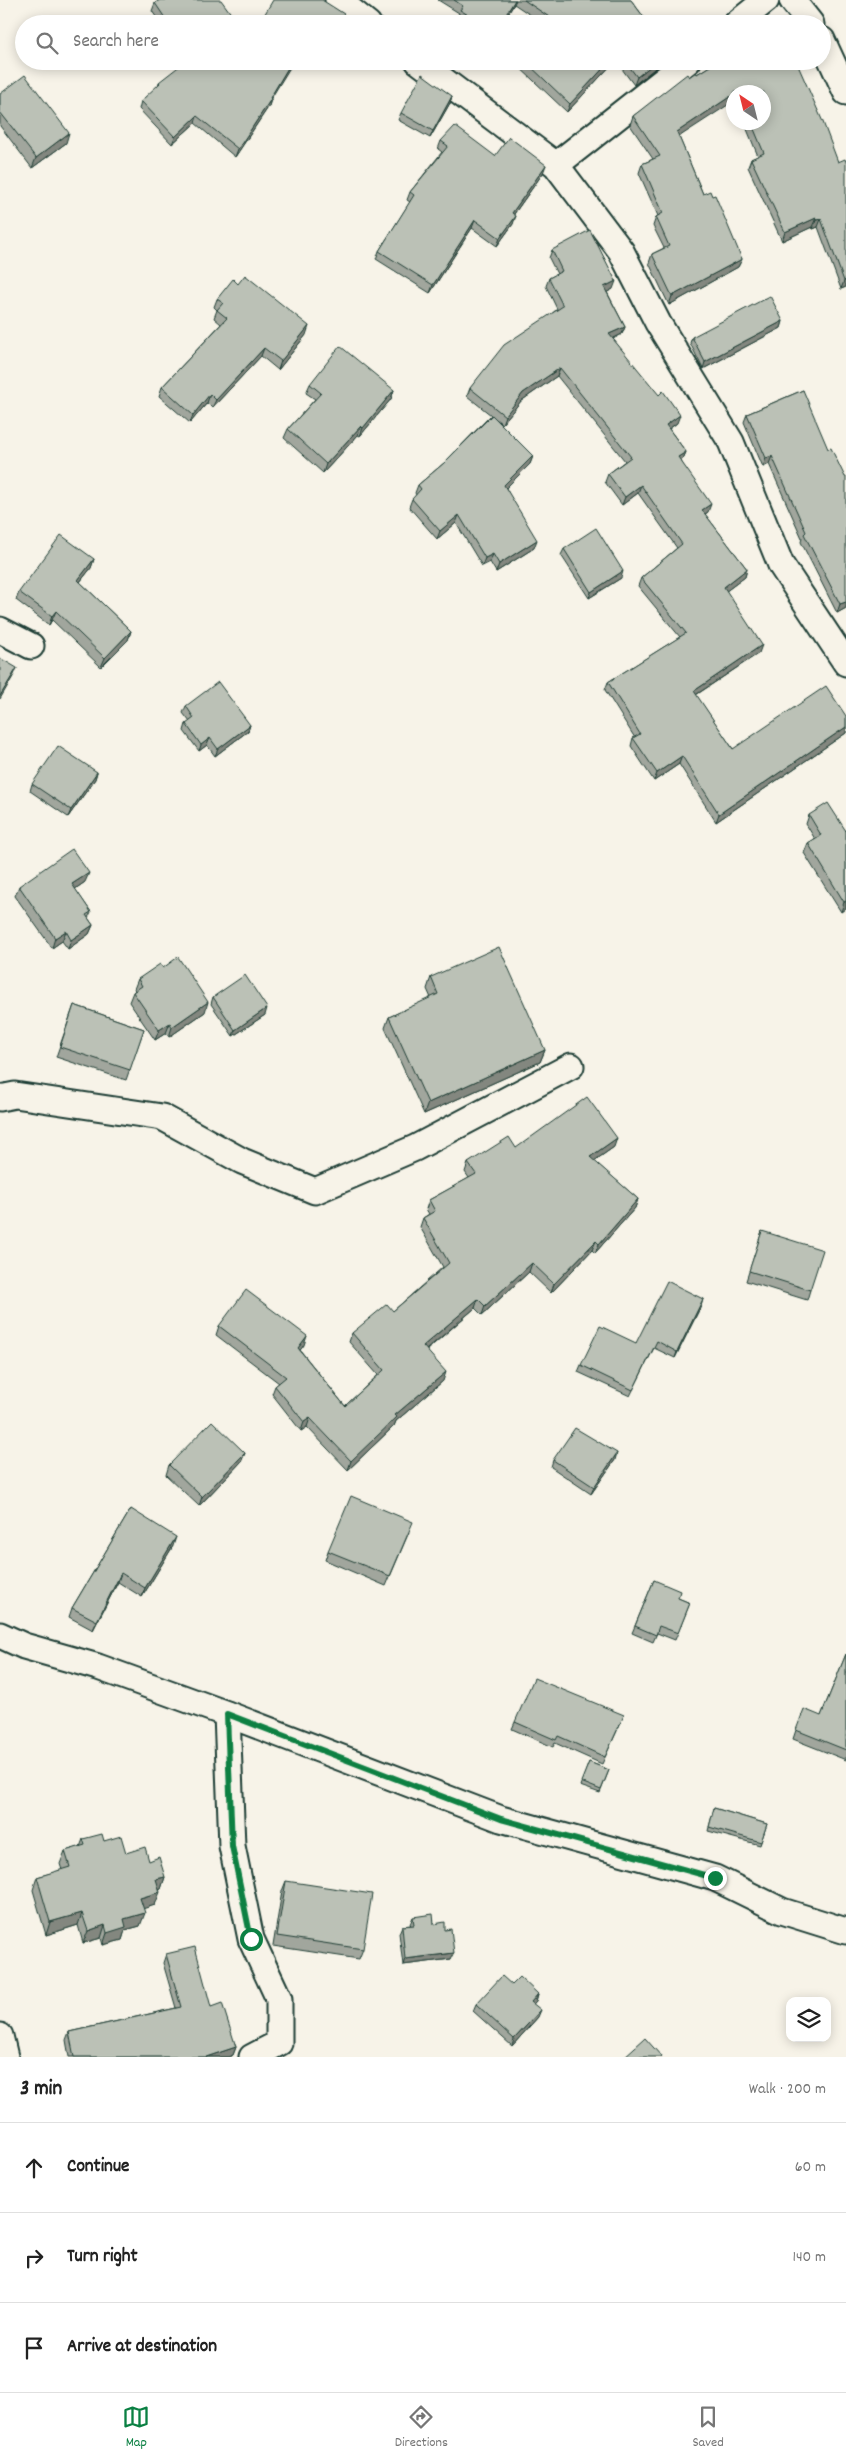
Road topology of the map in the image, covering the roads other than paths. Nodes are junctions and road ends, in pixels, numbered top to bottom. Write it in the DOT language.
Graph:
graph roads {
  1 [pos="338,0"];
  2 [pos="766,0"];
  3 [pos="792,0"];
  4 [pos="357,15"];
  5 [pos="747,15"];
  6 [pos="804,15"];
  7 [pos="831,60"];
  8 [pos="430,70"];
  9 [pos="677,70"];
  10 [pos="846,92"];
  11 [pos="556,165"];
  12 [pos="0,630"];
  13 [pos="31,646"];
  14 [pos="846,663"];
  15 [pos="571,1066"];
  16 [pos="0,1098"];
  17 [pos="0,1635"];
  18 [pos="227,1714"];
  19 [pos="846,1931"];
  20 [pos="0,2036"];
  21 [pos="5,2057"];
  22 [pos="252,2057"];
  1 -- 4 [label="street"];
  2 -- 5 [label="street"];
  3 -- 6 [label="street"];
  7 -- 10 [label="street"];
  8 -- 11 [label="street"];
  9 -- 11 [label="street"];
  11 -- 14 [label="street"];
  12 -- 13 [label="street"];
  15 -- 16 [label="street"];
  17 -- 18 [label="street"];
  18 -- 19 [label="street"];
  18 -- 22 [label="street"];
  20 -- 21 [label="street"];
}
